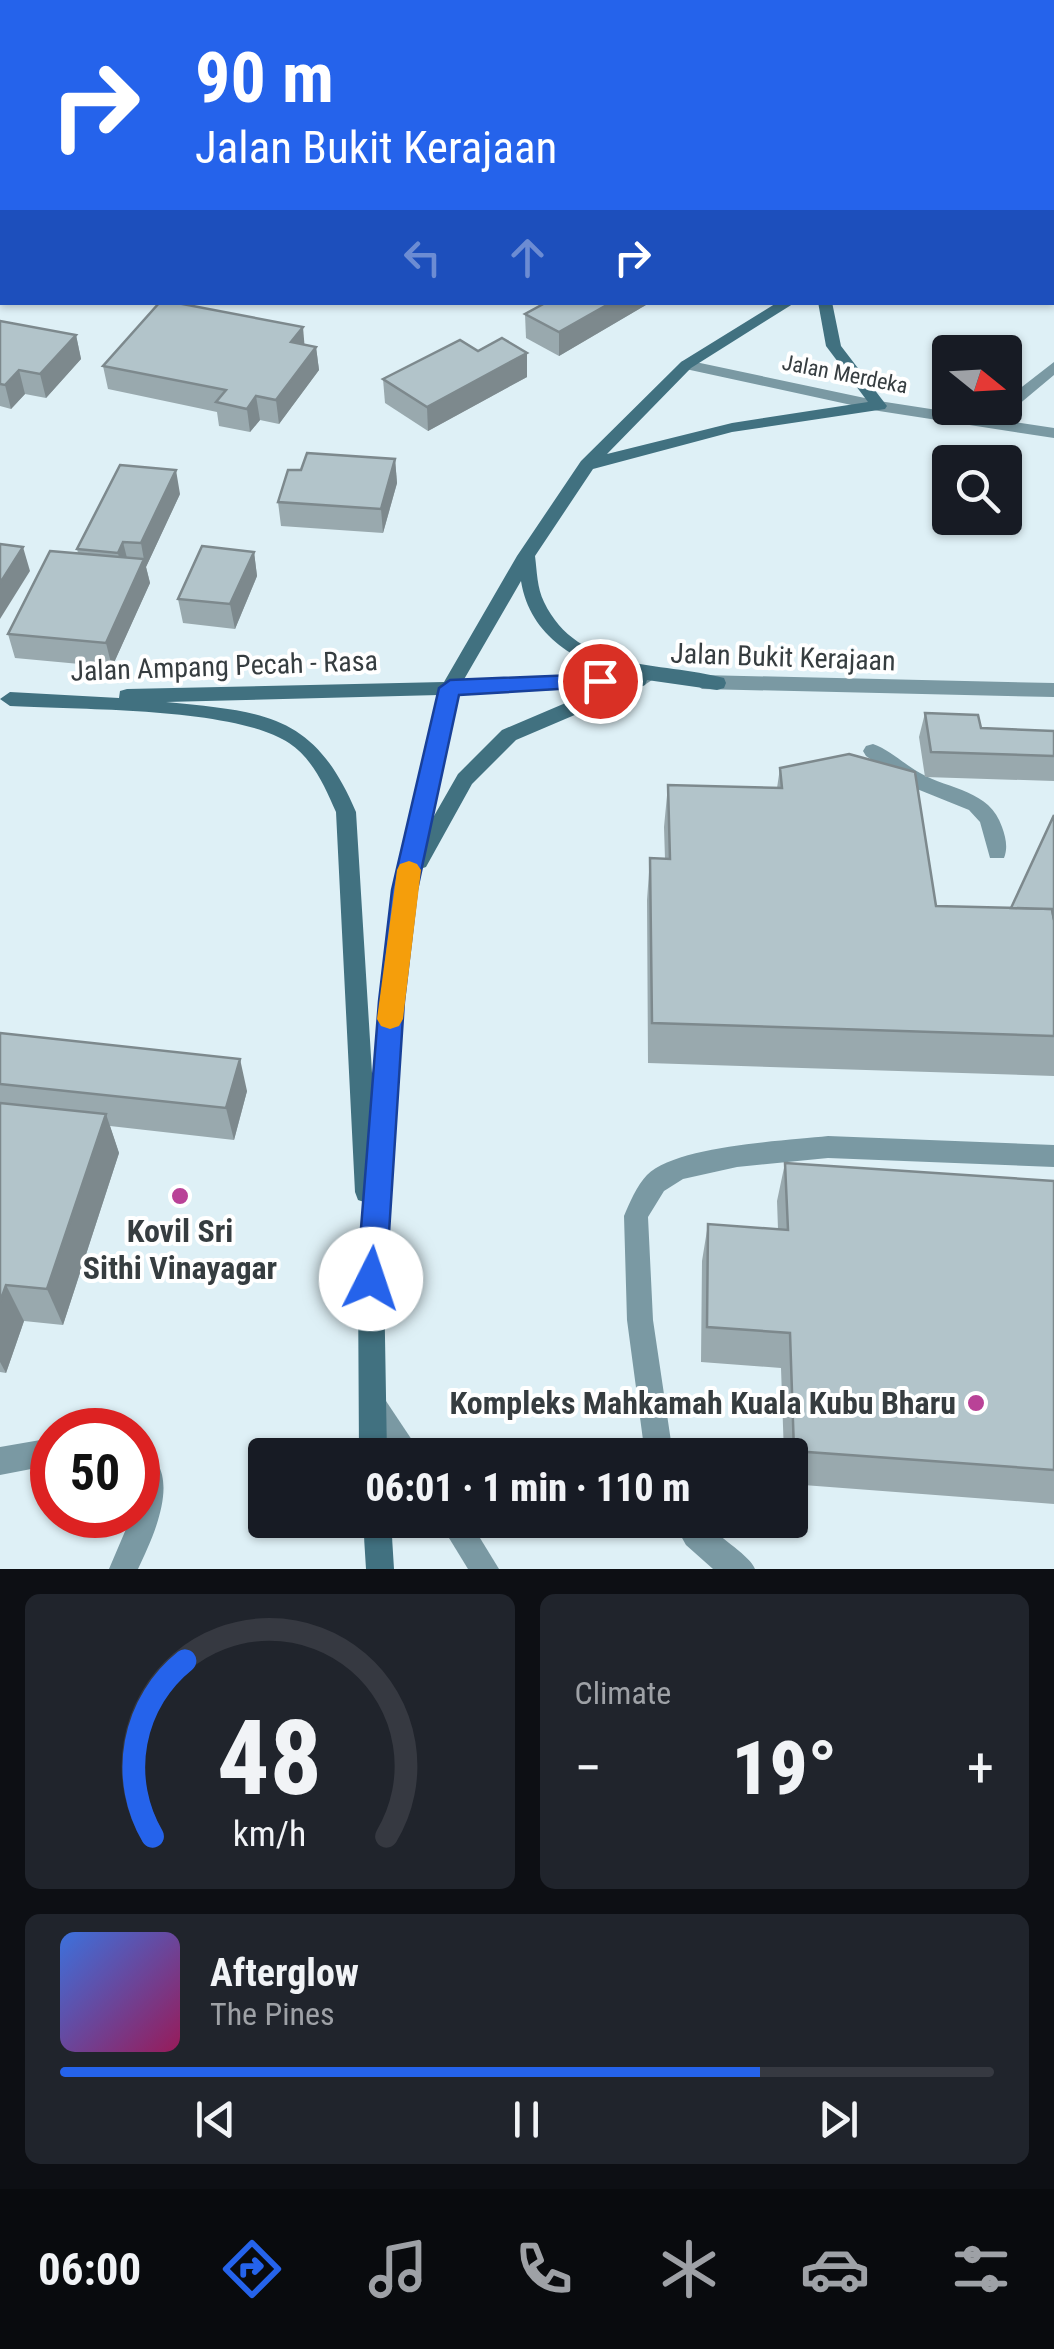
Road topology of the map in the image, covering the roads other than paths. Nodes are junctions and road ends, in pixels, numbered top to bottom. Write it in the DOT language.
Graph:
graph roads {
  1 [pos="784,305"];
  2 [pos="826,305"];
  3 [pos="686,364"];
  4 [pos="1054,366"];
  5 [pos="1046,381"];
  6 [pos="1022,398"];
  7 [pos="879,406"];
  8 [pos="932,414"];
  9 [pos="1000,425"];
  10 [pos="1054,433"];
  11 [pos="587,465"];
  12 [pos="526,556"];
  13 [pos="638,680"];
  14 [pos="717,683"];
  15 [pos="450,688"];
  16 [pos="1054,690"];
  17 [pos="5,699"];
  18 [pos="873,751"];
  19 [pos="998,852"];
  20 [pos="404,890"];
  21 [pos="1054,1156"];
  22 [pos="371,1279"];
  23 [pos="370,1398"];
  24 [pos="372,1438"];
  25 [pos="397,1438"];
  26 [pos="657,1438"];
  27 [pos="30,1456"];
  28 [pos="0,1461"];
  29 [pos="135,1538"];
  30 [pos="378,1538"];
  31 [pos="464,1538"];
  32 [pos="699,1538"];
  33 [pos="123,1569"];
  34 [pos="380,1569"];
  35 [pos="485,1569"];
  36 [pos="741,1569"];
  1 -- 3 [label="main road"];
  2 -- 7 [label="main road"];
  3 -- 7 [label="street, Jalan Merdeka"];
  3 -- 11 [label="main road"];
  4 -- 5 [label="street"];
  5 -- 6 [label="street"];
  7 -- 8 [label="street, Jalan Merdeka"];
  7 -- 11 [label="main road"];
  9 -- 10 [label="street, Jalan Merdeka"];
  11 -- 12 [label="main road"];
  12 -- 14 [label="main road"];
  12 -- 15 [label="main road"];
  13 -- 14 [label="street, Jalan Bukit Kerajaan"];
  13 -- 15 [label="street, Jalan Bukit Kerajaan"];
  13 -- 20 [label="main road"];
  14 -- 16 [label="street, Jalan Bukit Kerajaan"];
  15 -- 17 [label="main road, Jalan Ampang Pecah - Rasa"];
  15 -- 20 [label="main road"];
  17 -- 22 [label="main road"];
  18 -- 19 [label="street"];
  20 -- 22 [label="main road"];
  21 -- 26 [label="street"];
  22 -- 23 [label="main road"];
  23 -- 24 [label="main road"];
  23 -- 25 [label="street"];
  27 -- 28 [label="street"];
  29 -- 33 [label="street"];
  30 -- 34 [label="main road"];
  31 -- 35 [label="street"];
  32 -- 36 [label="street"];
}
